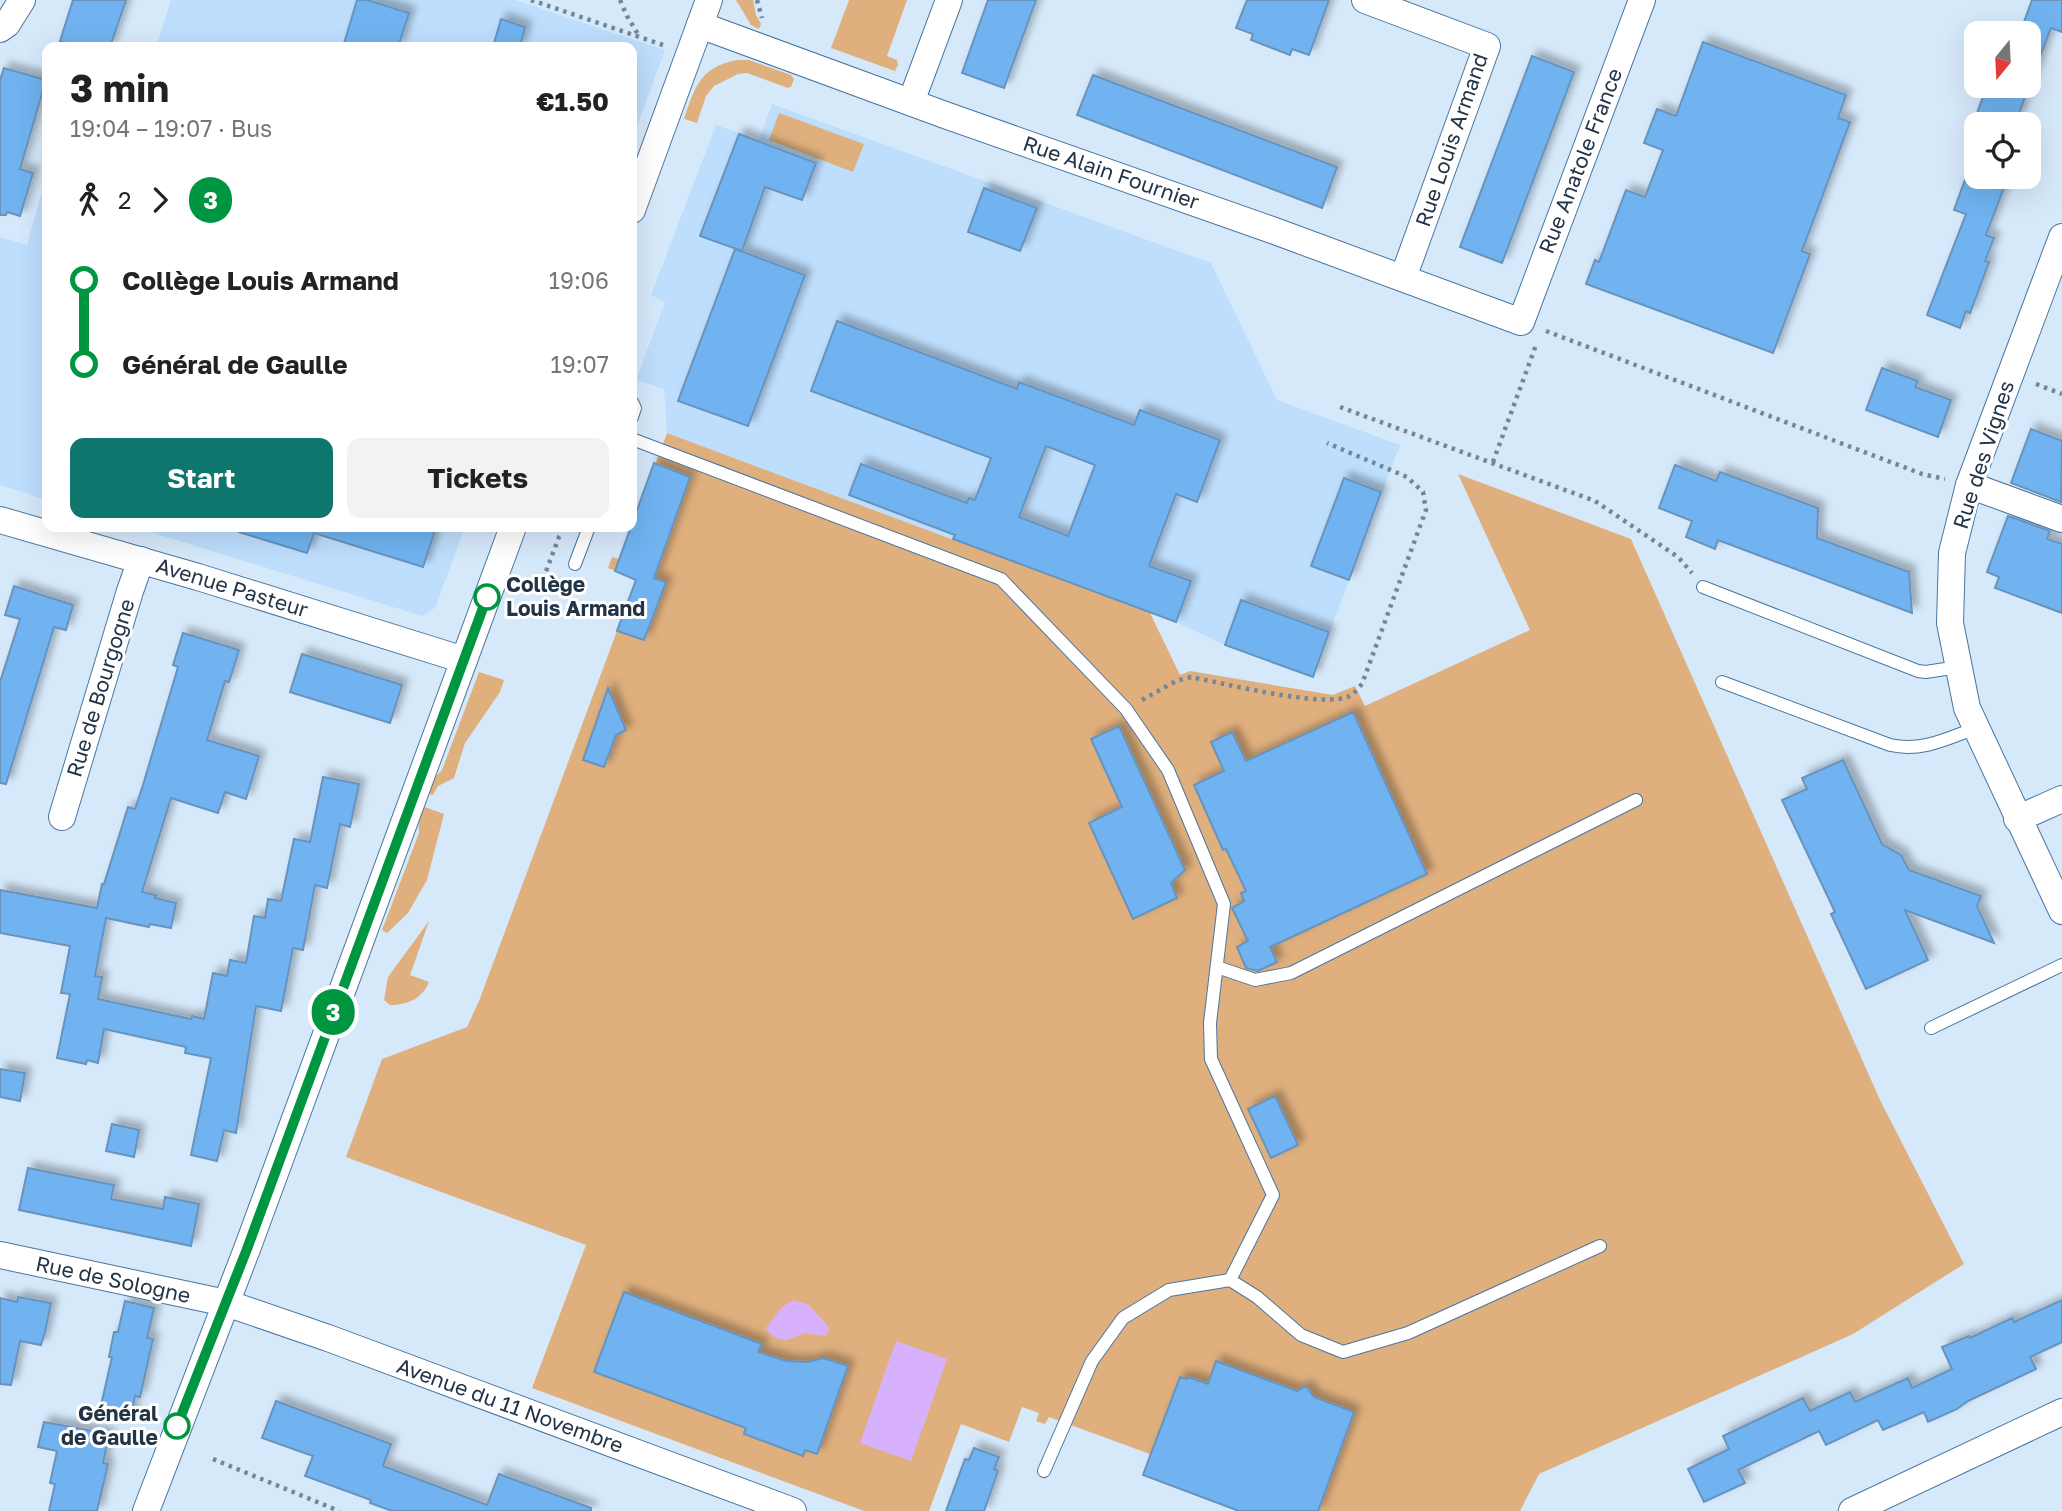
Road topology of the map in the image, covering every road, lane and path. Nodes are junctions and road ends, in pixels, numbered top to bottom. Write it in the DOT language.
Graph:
graph roads {
  1 [pos="22,0"];
  2 [pos="531,0"];
  3 [pos="620,0"];
  4 [pos="709,0"];
  5 [pos="757,0"];
  6 [pos="949,0"];
  7 [pos="1365,0"];
  8 [pos="1642,0"];
  9 [pos="764,21"];
  10 [pos="700,25"];
  11 [pos="0,29"];
  12 [pos="639,37"];
  13 [pos="670,48"];
  14 [pos="911,103"];
  15 [pos="637,196"];
  16 [pos="2062,237"];
  17 [pos="1403,278"];
  18 [pos="1532,325"];
  19 [pos="1340,407"];
  20 [pos="637,441"];
  21 [pos="1327,443"];
  22 [pos="1493,462"];
  23 [pos="1969,485"];
  24 [pos="2062,519"];
  25 [pos="0,520"];
  26 [pos="42,532"];
  27 [pos="42,532"];
  28 [pos="511,532"];
  29 [pos="564,532"];
  30 [pos="587,532"];
  31 [pos="141,560"];
  32 [pos="575,564"];
  33 [pos="547,579"];
  34 [pos="1703,587"];
  35 [pos="464,660"];
  36 [pos="1958,667"];
  37 [pos="1722,682"];
  38 [pos="1126,709"];
  39 [pos="1976,728"];
  40 [pos="2062,799"];
  41 [pos="1636,800"];
  42 [pos="62,817"];
  43 [pos="2017,819"];
  44 [pos="2062,911"];
  45 [pos="2062,965"];
  46 [pos="1217,967"];
  47 [pos="1931,1028"];
  48 [pos="1600,1246"];
  49 [pos="0,1255"];
  50 [pos="1230,1280"];
  51 [pos="226,1303"];
  52 [pos="2062,1412"];
  53 [pos="213,1459"];
  54 [pos="1044,1471"];
  55 [pos="146,1511"];
  56 [pos="339,1511"];
  57 [pos="793,1511"];
  58 [pos="1852,1511"];
  1 -- 11 [label="street"];
  2 -- 12 [label="path"];
  3 -- 12 [label="path"];
  4 -- 10 [label="street"];
  5 -- 9 [label="path"];
  6 -- 14 [label="street"];
  7 -- 17 [label="street, Rue Louis Armand"];
  8 -- 18 [label="street, Rue Anatole France"];
  10 -- 14 [label="street, Rue Alain Fournier"];
  10 -- 15 [label="street"];
  12 -- 13 [label="path"];
  14 -- 17 [label="street, Rue Alain Fournier"];
  16 -- 23 [label="street, Rue des Vignes"];
  17 -- 18 [label="street, Rue Alain Fournier"];
  18 -- 22 [label="path"];
  18 -- 23 [label="path"];
  19 -- 22 [label="path"];
  20 -- 38 [label="lane"];
  21 -- 38 [label="path"];
  22 -- 34 [label="path"];
  23 -- 24 [label="street"];
  23 -- 36 [label="street, Rue des Vignes"];
  25 -- 26 [label="street, Avenue Pasteur"];
  27 -- 31 [label="street, Avenue Pasteur"];
  28 -- 35 [label="street"];
  29 -- 33 [label="path"];
  30 -- 32 [label="lane"];
  31 -- 35 [label="street, Avenue Pasteur"];
  31 -- 42 [label="street, Rue de Bourgogne"];
  34 -- 36 [label="lane"];
  35 -- 51 [label="street"];
  36 -- 39 [label="street, Rue des Vignes"];
  37 -- 39 [label="lane"];
  38 -- 46 [label="lane"];
  39 -- 43 [label="street, Rue des Vignes"];
  40 -- 43 [label="street"];
  41 -- 46 [label="lane"];
  43 -- 44 [label="street, Rue des Vignes"];
  45 -- 47 [label="lane"];
  46 -- 50 [label="lane"];
  48 -- 50 [label="lane"];
  49 -- 51 [label="street, Rue de Sologne"];
  50 -- 54 [label="lane"];
  51 -- 55 [label="street"];
  51 -- 57 [label="street, Avenue du 11 Novembre"];
  52 -- 58 [label="street"];
  53 -- 56 [label="path"];
}
